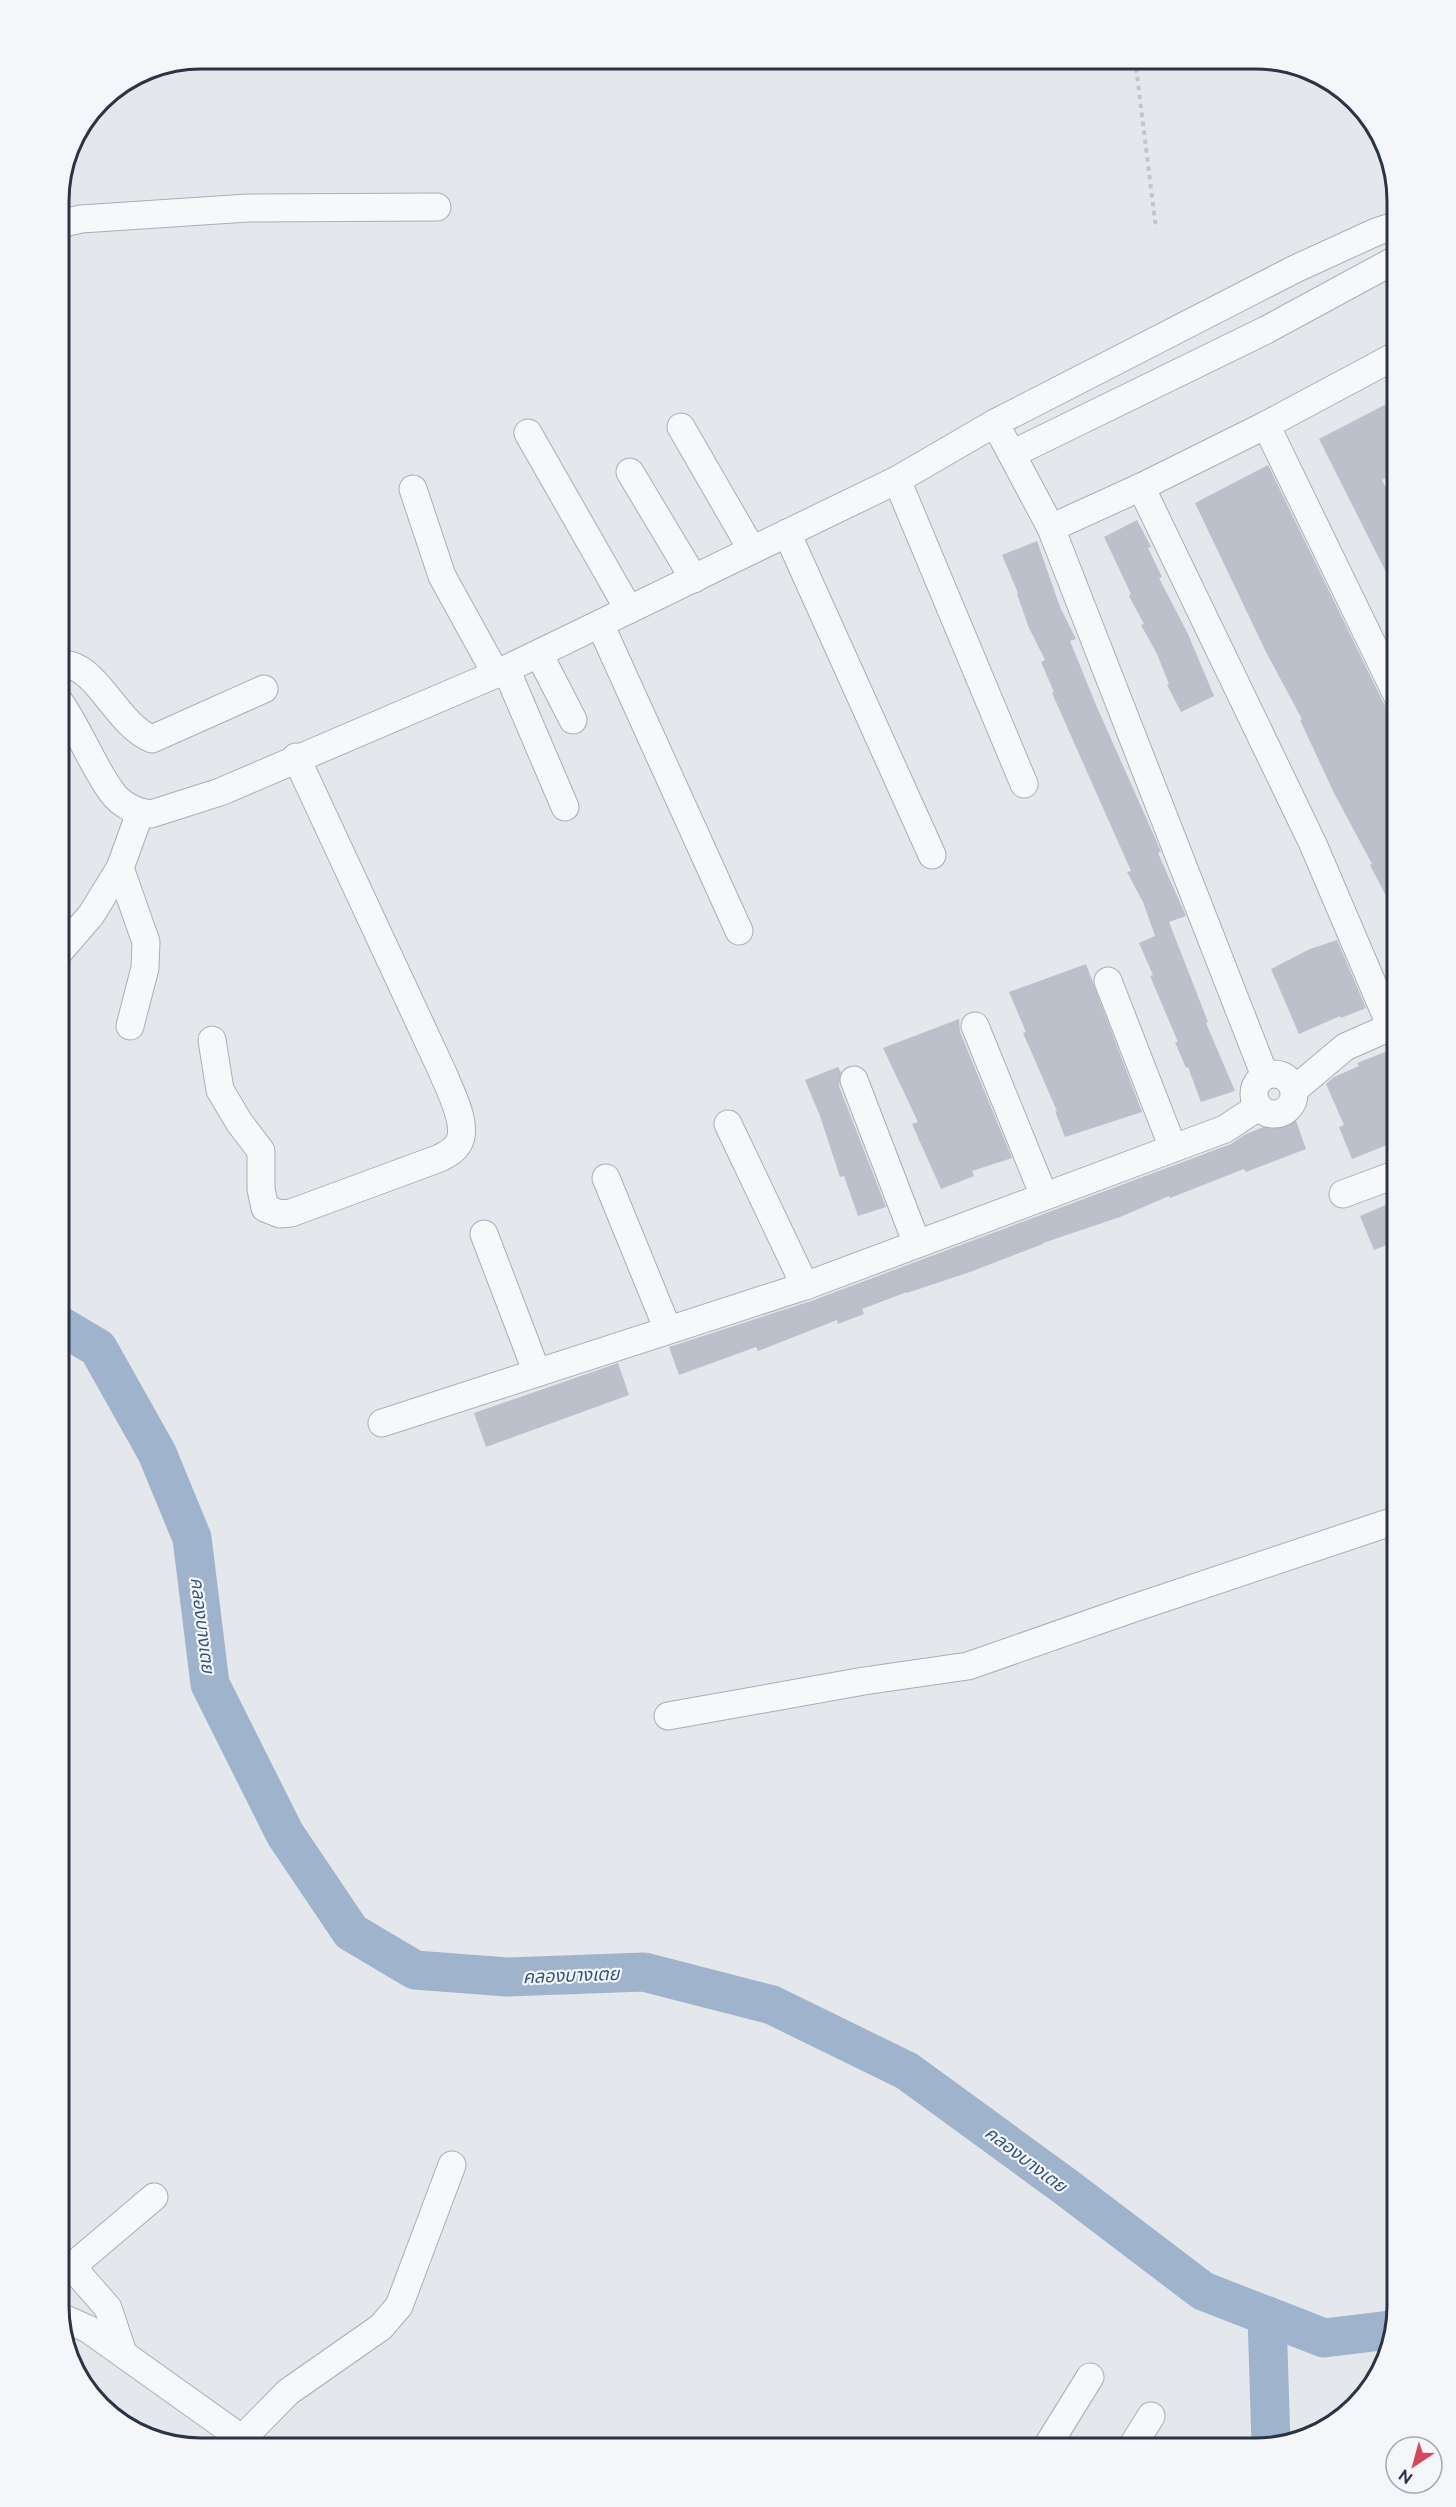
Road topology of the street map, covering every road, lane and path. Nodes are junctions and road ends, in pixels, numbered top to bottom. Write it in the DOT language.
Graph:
graph roads {
  1 [pos="1135,69"];
  2 [pos="436,207"];
  3 [pos="69,222"];
  4 [pos="1387,228"];
  5 [pos="1156,229"];
  6 [pos="1387,265"];
  7 [pos="1387,364"];
  8 [pos="995,423"];
  9 [pos="1266,425"];
  10 [pos="681,427"];
  11 [pos="528,433"];
  12 [pos="1012,454"];
  13 [pos="630,472"];
  14 [pos="897,480"];
  15 [pos="1141,487"];
  16 [pos="413,489"];
  17 [pos="1051,528"];
  18 [pos="787,533"];
  19 [pos="752,550"];
  20 [pos="694,579"];
  21 [pos="629,610"];
  22 [pos="600,624"];
  23 [pos="539,654"];
  24 [pos="69,665"];
  25 [pos="501,672"];
  26 [pos="1387,672"];
  27 [pos="264,689"];
  28 [pos="69,715"];
  29 [pos="573,720"];
  30 [pos="296,757"];
  31 [pos="1024,784"];
  32 [pos="565,807"];
  33 [pos="140,813"];
  34 [pos="932,855"];
  35 [pos="120,868"];
  36 [pos="739,931"];
  37 [pos="69,940"];
  38 [pos="1108,981"];
  39 [pos="1387,1010"];
  40 [pos="130,1026"];
  41 [pos="975,1026"];
  42 [pos="1387,1029"];
  43 [pos="212,1040"];
  44 [pos="1265,1076"];
  45 [pos="854,1080"];
  46 [pos="1294,1089"];
  47 [pos="1258,1107"];
  48 [pos="728,1124"];
  49 [pos="1173,1148"];
  50 [pos="606,1178"];
  51 [pos="1387,1178"];
  52 [pos="1343,1194"];
  53 [pos="1044,1196"];
  54 [pos="484,1234"];
  55 [pos="917,1244"];
  56 [pos="805,1286"];
  57 [pos="668,1330"];
  58 [pos="537,1373"];
  59 [pos="382,1423"];
  60 [pos="1387,1524"];
  61 [pos="668,1716"];
  62 [pos="452,2165"];
  63 [pos="154,2197"];
  64 [pos="70,2321"];
  65 [pos="123,2353"];
  66 [pos="1090,2377"];
  67 [pos="1151,2416"];
  68 [pos="234,2438"];
  69 [pos="249,2438"];
  70 [pos="1052,2438"];
  71 [pos="1137,2438"];
  1 -- 5 [label="path"];
  2 -- 3 [label="street"];
  4 -- 8 [label="street"];
  6 -- 12 [label="street"];
  7 -- 9 [label="street"];
  8 -- 12 [label="street"];
  8 -- 14 [label="street"];
  9 -- 15 [label="street"];
  9 -- 26 [label="street"];
  10 -- 19 [label="street"];
  11 -- 21 [label="street"];
  12 -- 17 [label="street"];
  13 -- 20 [label="street"];
  14 -- 18 [label="street"];
  14 -- 31 [label="street"];
  15 -- 17 [label="street"];
  15 -- 39 [label="street"];
  16 -- 25 [label="street"];
  17 -- 44 [label="street"];
  18 -- 19 [label="street"];
  18 -- 34 [label="street"];
  19 -- 20 [label="street"];
  20 -- 21 [label="street"];
  21 -- 22 [label="street"];
  22 -- 23 [label="street"];
  22 -- 36 [label="street"];
  23 -- 25 [label="street"];
  23 -- 29 [label="street"];
  24 -- 27 [label="street"];
  25 -- 30 [label="street"];
  25 -- 32 [label="street"];
  28 -- 33 [label="street"];
  30 -- 33 [label="street"];
  30 -- 43 [label="street"];
  33 -- 35 [label="street"];
  35 -- 37 [label="street"];
  35 -- 40 [label="street"];
  38 -- 49 [label="street"];
  41 -- 53 [label="street"];
  42 -- 46 [label="street"];
  44 -- 46 [label="street"];
  44 -- 47 [label="street"];
  45 -- 55 [label="street"];
  46 -- 47 [label="street"];
  47 -- 49 [label="street"];
  48 -- 56 [label="street"];
  49 -- 53 [label="street"];
  50 -- 57 [label="street"];
  51 -- 52 [label="street"];
  53 -- 55 [label="street"];
  54 -- 58 [label="street"];
  55 -- 56 [label="street"];
  56 -- 57 [label="street"];
  57 -- 58 [label="street"];
  58 -- 59 [label="street"];
  60 -- 61 [label="street"];
  62 -- 69 [label="street"];
  63 -- 65 [label="street"];
  64 -- 65 [label="street"];
  65 -- 68 [label="street"];
  66 -- 70 [label="street"];
  67 -- 71 [label="street"];
}
